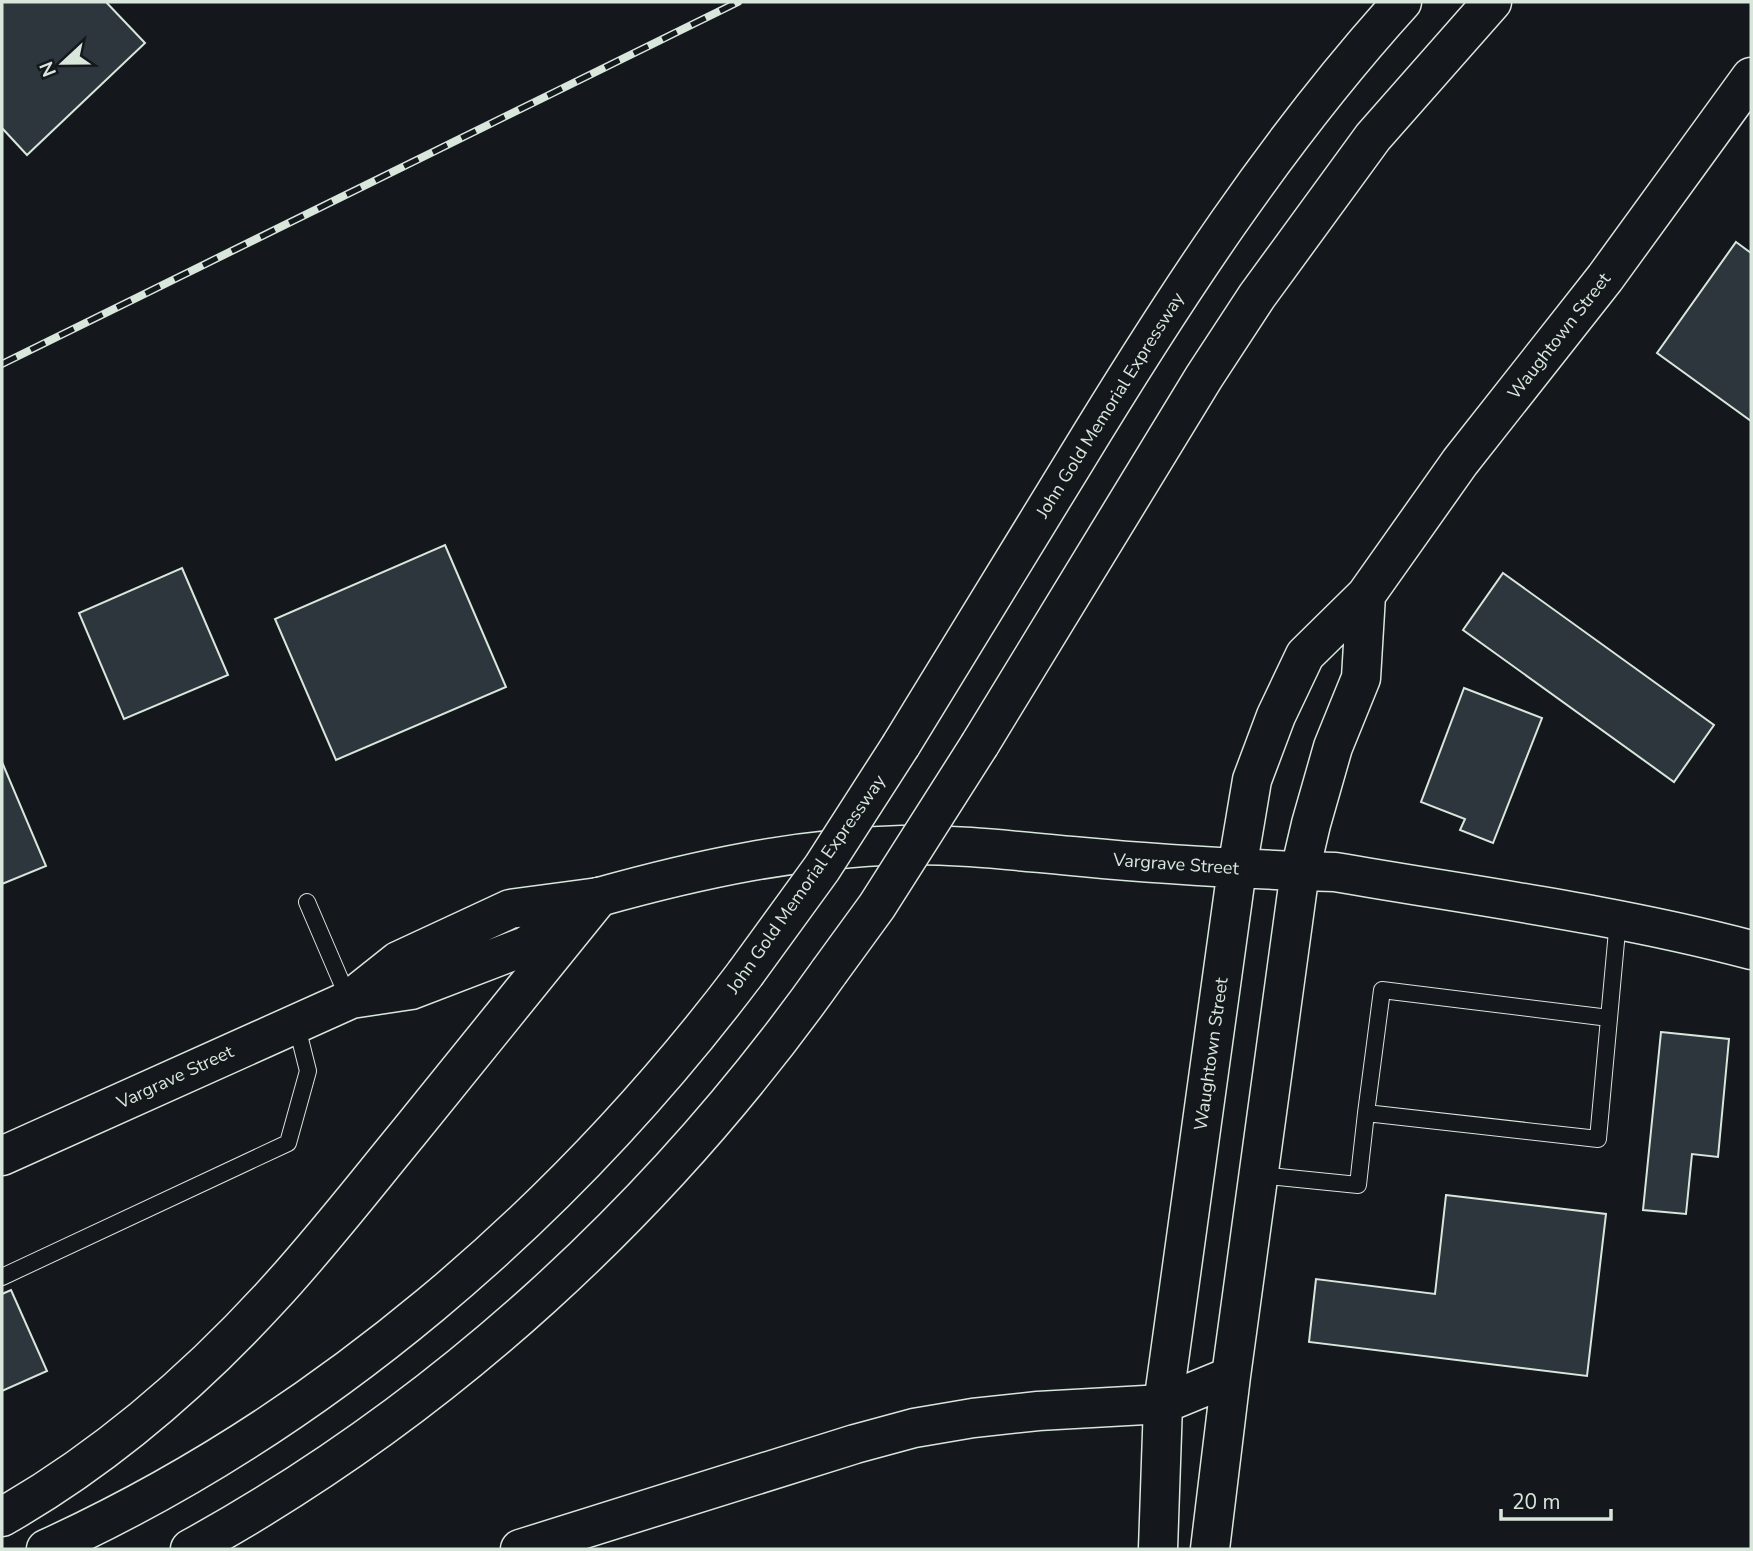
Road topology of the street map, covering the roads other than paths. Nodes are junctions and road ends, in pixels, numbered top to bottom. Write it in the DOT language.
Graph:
graph roads {
  1 [pos="1402,2"];
  2 [pos="1492,2"];
  3 [pos="1751,76"];
  4 [pos="1366,595"];
  5 [pos="1237,869"];
  6 [pos="1300,871"];
  7 [pos="599,897"];
  8 [pos="307,902"];
  9 [pos="1618,920"];
  10 [pos="1751,950"];
  11 [pos="349,1000"];
  12 [pos="1609,1018"];
  13 [pos="296,1023"];
  14 [pos="1366,1113"];
  15 [pos="2,1156"];
  16 [pos="1259,1175"];
  17 [pos="2,1277"];
  18 [pos="1231,1376"];
  19 [pos="1163,1405"];
  20 [pos="2,1517"];
  21 [pos="46,1549"];
  22 [pos="190,1549"];
  23 [pos="520,1549"];
  24 [pos="1158,1549"];
  25 [pos="1210,1549"];
  1 -- 21 [label="main road, John Gold Memorial Expressway, bridge"];
  2 -- 22 [label="main road, bridge"];
  3 -- 4 [label="main road, Waughtown Street"];
  4 -- 5 [label="main road, Waughtown Street"];
  4 -- 6 [label="main road"];
  5 -- 6 [label="main road, Vargrave Street"];
  5 -- 7 [label="main road, Vargrave Street"];
  5 -- 19 [label="main road, Waughtown Street"];
  6 -- 9 [label="main road, Vargrave Street"];
  6 -- 16 [label="main road"];
  7 -- 11 [label="main road, Vargrave Street"];
  7 -- 20 [label="main road"];
  8 -- 11 [label="lane"];
  9 -- 10 [label="main road, Vargrave Street"];
  9 -- 12 [label="lane"];
  11 -- 13 [label="main road, Vargrave Street"];
  12 -- 14 [label="lane"];
  12 -- 14 [label="lane"];
  13 -- 15 [label="main road, Vargrave Street"];
  13 -- 17 [label="lane"];
  14 -- 16 [label="lane"];
  16 -- 18 [label="main road"];
  18 -- 19 [label="main road"];
  18 -- 25 [label="main road"];
  19 -- 23 [label="main road"];
  19 -- 24 [label="main road, Waughtown Street"];
}
